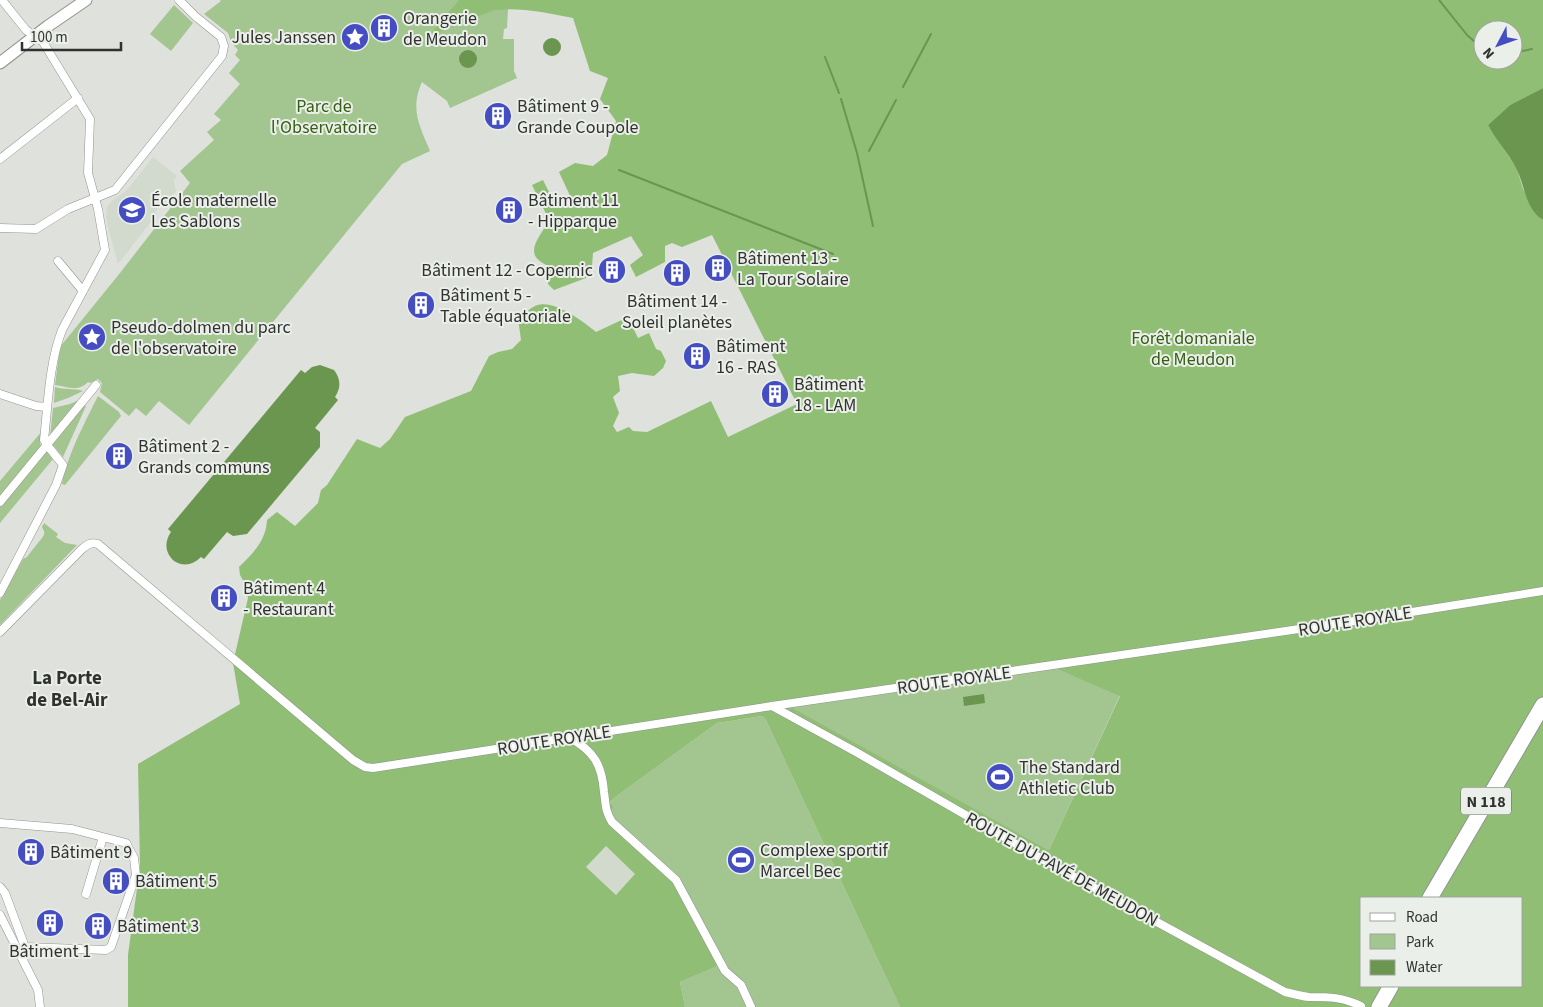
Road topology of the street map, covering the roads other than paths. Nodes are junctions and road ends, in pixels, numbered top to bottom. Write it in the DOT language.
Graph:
graph roads {
  1 [pos="2,0"];
  2 [pos="86,0"];
  3 [pos="179,0"];
  4 [pos="35,36"];
  5 [pos="0,63"];
  6 [pos="78,98"];
  7 [pos="0,159"];
  8 [pos="94,197"];
  9 [pos="0,228"];
  10 [pos="58,262"];
  11 [pos="83,291"];
  12 [pos="96,386"];
  13 [pos="0,394"];
  14 [pos="48,407"];
  15 [pos="47,445"];
  16 [pos="0,502"];
  17 [pos="1543,591"];
  18 [pos="0,593"];
  19 [pos="0,632"];
  20 [pos="1543,705"];
  21 [pos="772,706"];
  22 [pos="1543,725"];
  23 [pos="570,737"];
  24 [pos="0,823"];
  25 [pos="103,837"];
  26 [pos="0,887"];
  27 [pos="86,894"];
  28 [pos="1431,897"];
  29 [pos="1443,897"];
  30 [pos="0,915"];
  31 [pos="1379,987"];
  32 [pos="1390,987"];
  33 [pos="1364,1006"];
  34 [pos="40,1007"];
  35 [pos="751,1007"];
  36 [pos="1379,1007"];
  1 -- 4 [label="street"];
  2 -- 4 [label="main road"];
  3 -- 8 [label="street"];
  4 -- 5 [label="main road"];
  4 -- 6 [label="street"];
  6 -- 7 [label="street"];
  6 -- 8 [label="street"];
  8 -- 9 [label="street"];
  8 -- 11 [label="street"];
  10 -- 11 [label="street"];
  11 -- 14 [label="street"];
  12 -- 15 [label="street"];
  13 -- 14 [label="street"];
  14 -- 15 [label="street"];
  15 -- 16 [label="street"];
  15 -- 18 [label="street"];
  17 -- 21 [label="street, ROUTE ROYALE"];
  19 -- 23 [label="street, ROUTE ROYALE"];
  20 -- 28 [label="highway, N 118"];
  21 -- 23 [label="street, ROUTE ROYALE"];
  21 -- 33 [label="street, ROUTE DU PAVÉ DE MEUDON"];
  22 -- 29 [label="highway, N 118"];
  23 -- 35 [label="street"];
  24 -- 25 [label="street"];
  25 -- 26 [label="street"];
  25 -- 27 [label="street"];
  30 -- 34 [label="street"];
  31 -- 33 [label="highway"];
  32 -- 36 [label="highway"];
}
